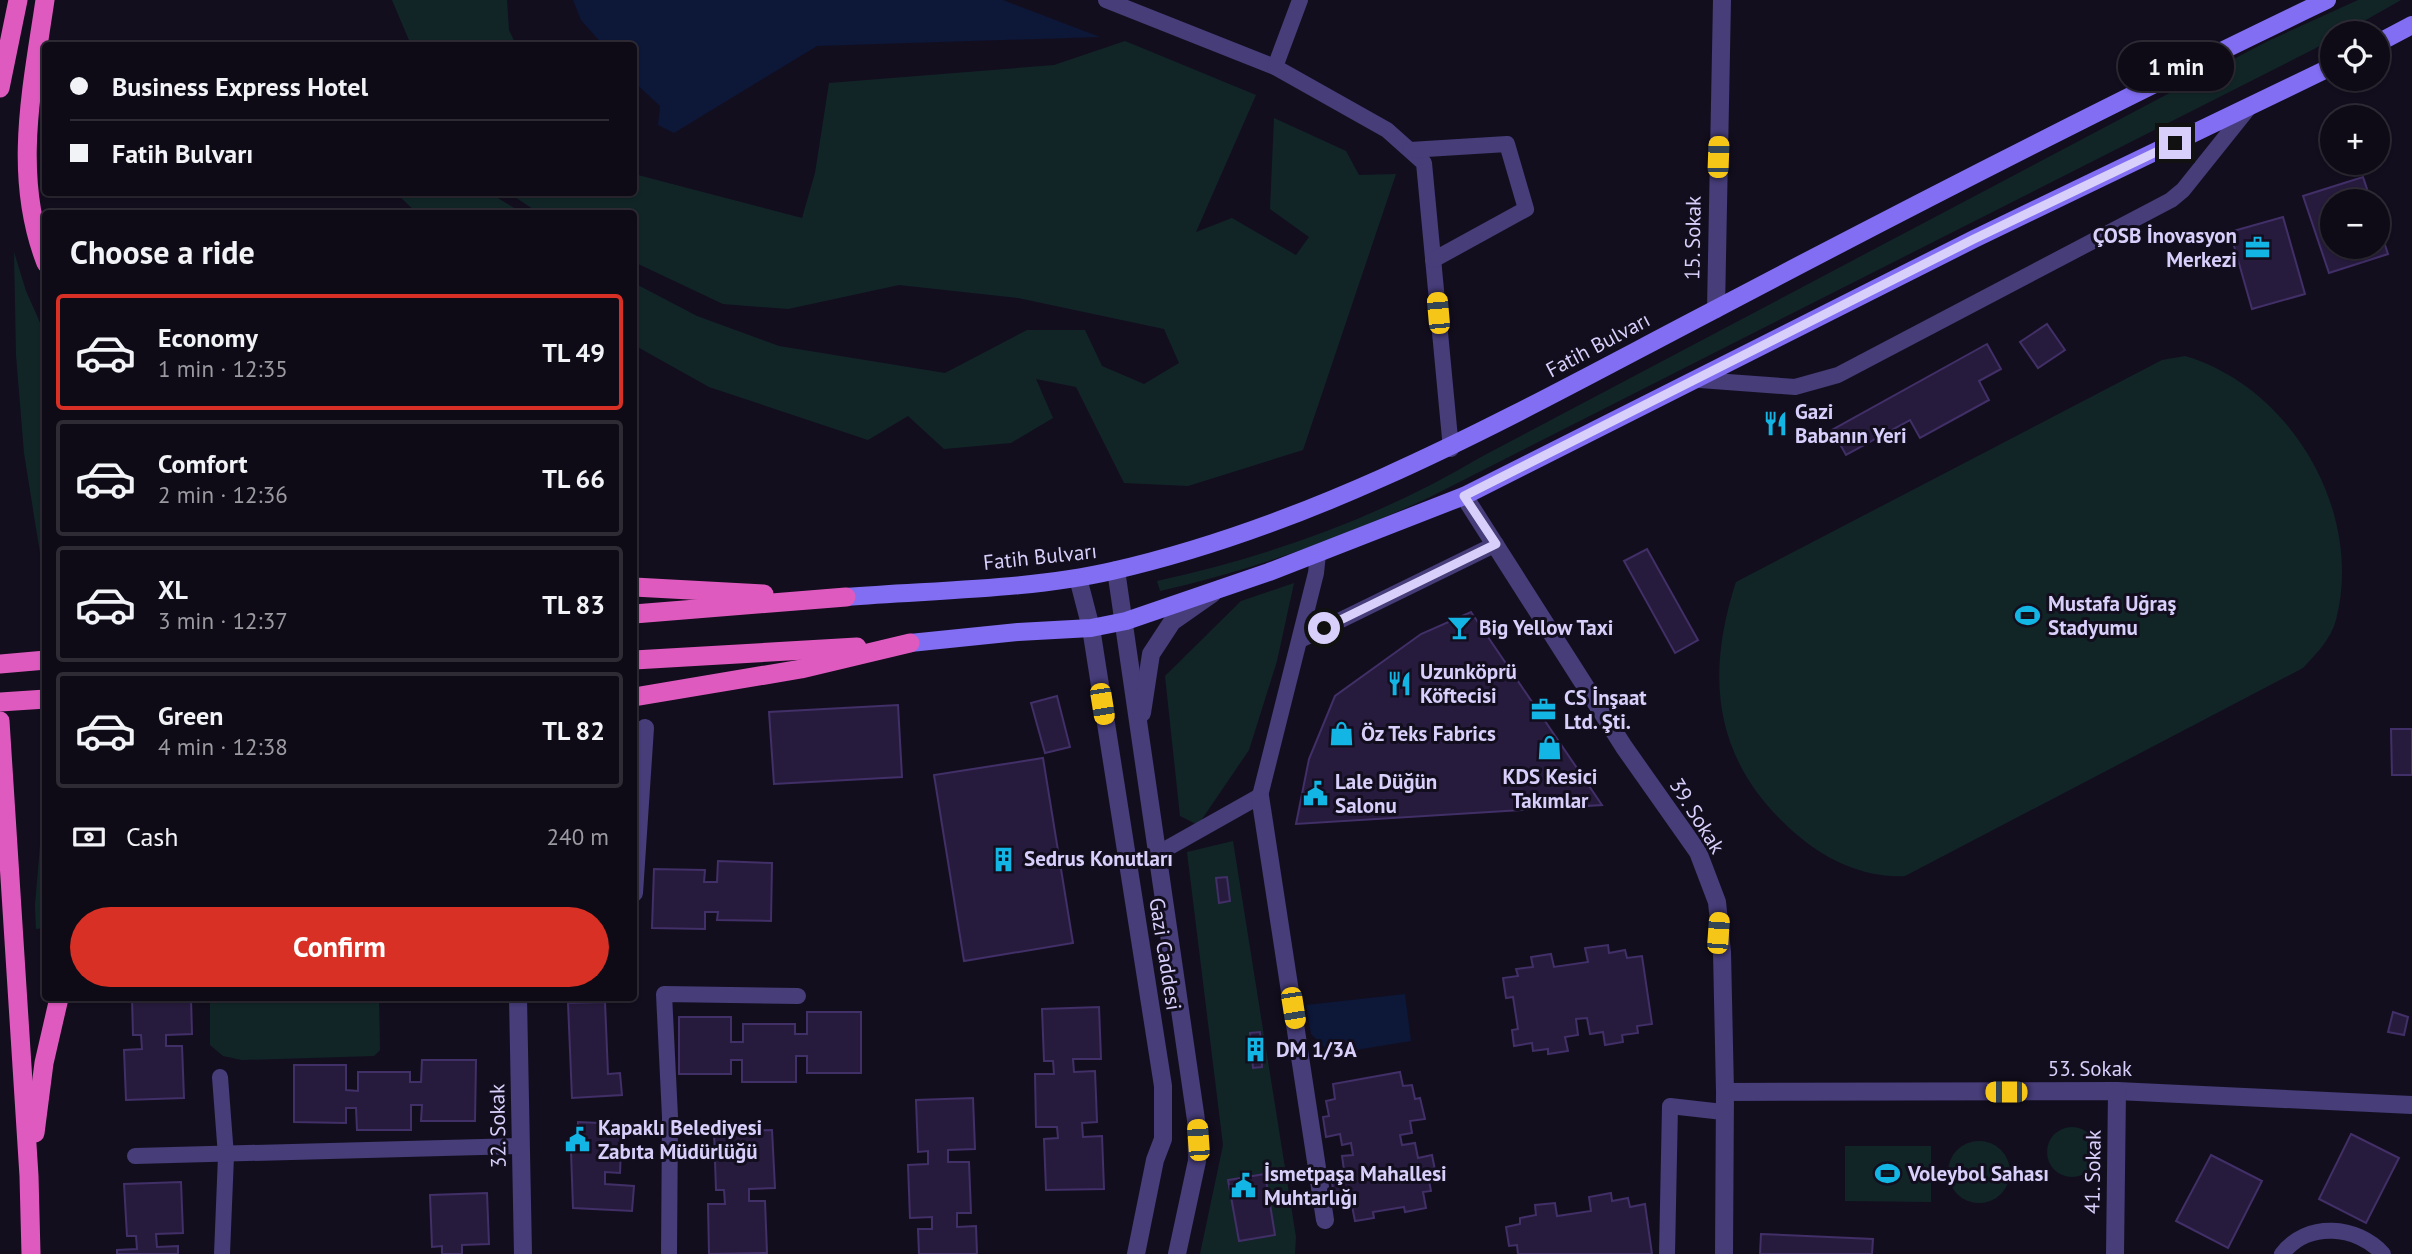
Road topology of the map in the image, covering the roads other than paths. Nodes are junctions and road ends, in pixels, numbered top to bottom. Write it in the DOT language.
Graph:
graph roads {
  1 [pos="18,0"];
  2 [pos="45,0"];
  3 [pos="1106,0"];
  4 [pos="1300,0"];
  5 [pos="1722,0"];
  6 [pos="2327,0"];
  7 [pos="2412,25"];
  8 [pos="2390,37"];
  9 [pos="1275,67"];
  10 [pos="2320,73"];
  11 [pos="0,88"];
  12 [pos="2247,110"];
  13 [pos="1410,150"];
  14 [pos="42,249"];
  15 [pos="1433,260"];
  16 [pos="1716,309"];
  17 [pos="1700,380"];
  18 [pos="1451,449"];
  19 [pos="1464,496"];
  20 [pos="1496,544"];
  21 [pos="1318,554"];
  22 [pos="1116,570"];
  23 [pos="1078,578"];
  24 [pos="637,587"];
  25 [pos="1215,591"];
  26 [pos="846,597"];
  27 [pos="637,614"];
  28 [pos="1126,621"];
  29 [pos="1091,628"];
  30 [pos="1300,640"];
  31 [pos="910,643"];
  32 [pos="42,660"];
  33 [pos="637,660"];
  34 [pos="0,664"];
  35 [pos="637,696"];
  36 [pos="42,699"];
  37 [pos="0,702"];
  38 [pos="0,721"];
  39 [pos="645,727"];
  40 [pos="1139,737"];
  41 [pos="1260,796"];
  42 [pos="637,848"];
  43 [pos="1157,854"];
  44 [pos="798,996"];
  45 [pos="58,1001"];
  46 [pos="518,1001"];
  47 [pos="220,1077"];
  48 [pos="2117,1091"];
  49 [pos="1725,1092"];
  50 [pos="2412,1105"];
  51 [pos="1723,1112"];
  52 [pos="521,1146"];
  53 [pos="135,1156"];
  54 [pos="226,1156"];
  55 [pos="29,1176"];
  56 [pos="1325,1220"];
  57 [pos="31,1254"];
  58 [pos="222,1254"];
  59 [pos="523,1254"];
  60 [pos="669,1254"];
  61 [pos="1136,1254"];
  62 [pos="1177,1254"];
  63 [pos="1667,1254"];
  64 [pos="1724,1254"];
  65 [pos="2115,1254"];
  66 [pos="2282,1254"];
  67 [pos="2383,1254"];
  1 -- 11 [label="highway"];
  2 -- 14 [label="highway"];
  3 -- 9 [label="lane"];
  4 -- 9 [label="lane"];
  5 -- 16 [label="street, 15. Sokak"];
  6 -- 16 [label="main road, Fatih Bulvarı"];
  7 -- 8 [label="main road"];
  9 -- 13 [label="lane"];
  10 -- 12 [label="main road"];
  12 -- 17 [label="main road"];
  12 -- 17 [label="lane"];
  13 -- 15 [label="lane"];
  13 -- 15 [label="lane"];
  15 -- 18 [label="lane"];
  16 -- 18 [label="main road, Fatih Bulvarı"];
  17 -- 19 [label="main road"];
  18 -- 22 [label="main road, Fatih Bulvarı"];
  19 -- 20 [label="street, 39. Sokak"];
  19 -- 21 [label="main road"];
  20 -- 30 [label="lane"];
  20 -- 49 [label="street, 39. Sokak"];
  21 -- 25 [label="main road"];
  21 -- 30 [label="lane"];
  22 -- 23 [label="main road, Fatih Bulvarı"];
  22 -- 28 [label="street"];
  23 -- 26 [label="main road, Fatih Bulvarı"];
  23 -- 29 [label="street, Gazi Caddesi"];
  24 -- 26 [label="highway"];
  25 -- 28 [label="main road"];
  25 -- 40 [label="street"];
  26 -- 27 [label="highway"];
  28 -- 29 [label="main road"];
  28 -- 40 [label="street"];
  29 -- 31 [label="main road"];
  29 -- 61 [label="street, Gazi Caddesi"];
  30 -- 41 [label="lane"];
  31 -- 33 [label="highway"];
  31 -- 35 [label="highway"];
  32 -- 34 [label="highway"];
  36 -- 37 [label="highway"];
  38 -- 55 [label="highway"];
  39 -- 42 [label="street"];
  40 -- 43 [label="street"];
  41 -- 43 [label="lane"];
  41 -- 56 [label="street"];
  43 -- 62 [label="street"];
  44 -- 60 [label="lane"];
  45 -- 55 [label="highway"];
  46 -- 52 [label="street, 32. Sokak"];
  47 -- 54 [label="lane"];
  48 -- 49 [label="street, 53. Sokak"];
  48 -- 50 [label="street, 53. Sokak"];
  48 -- 65 [label="street, 41. Sokak"];
  49 -- 51 [label="street, 39. Sokak"];
  51 -- 63 [label="lane"];
  51 -- 64 [label="street, 39. Sokak"];
  52 -- 54 [label="lane"];
  52 -- 59 [label="street, 32. Sokak"];
  53 -- 54 [label="lane"];
  54 -- 58 [label="lane"];
  55 -- 57 [label="highway"];
  66 -- 67 [label="lane"];
}
